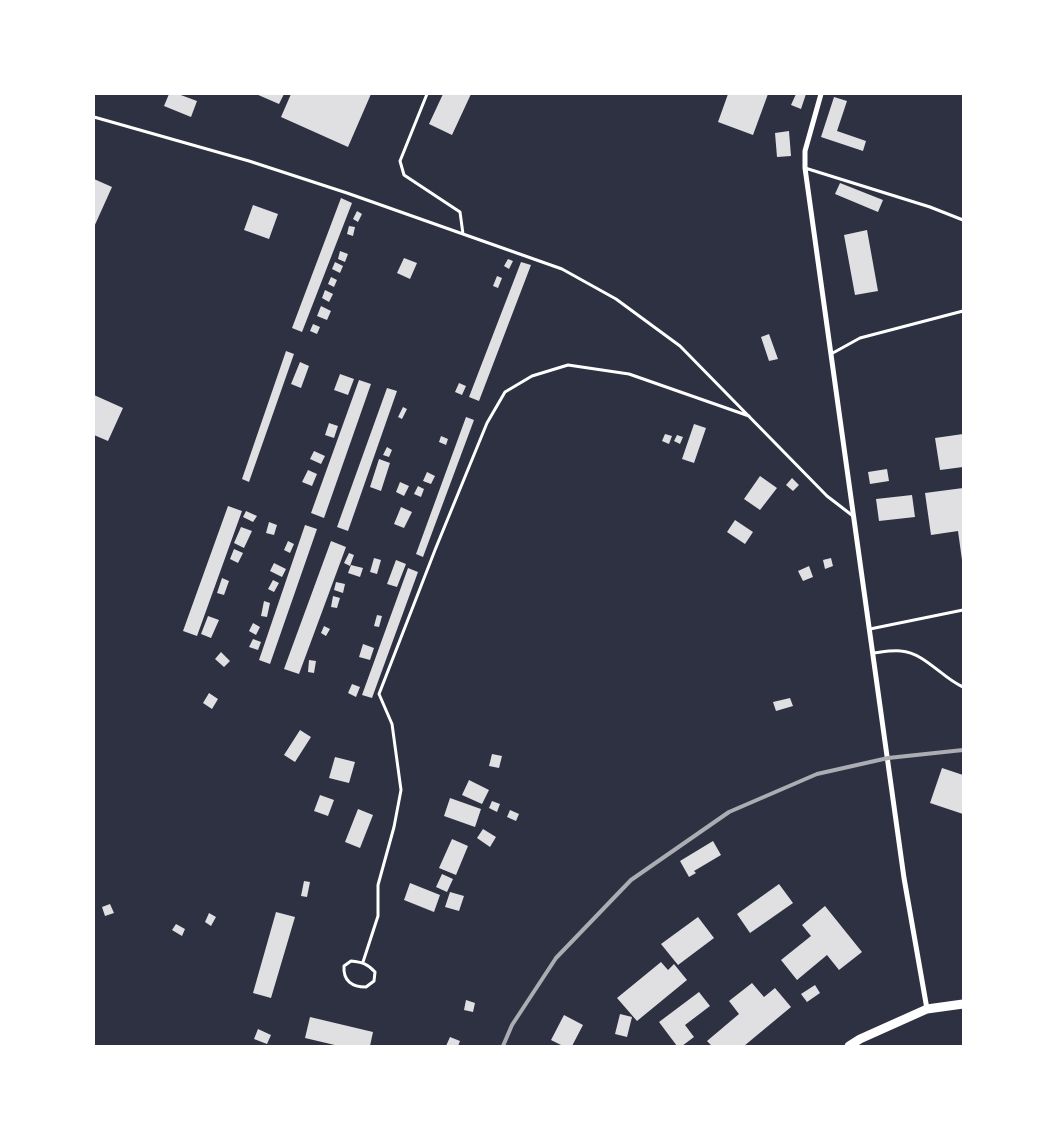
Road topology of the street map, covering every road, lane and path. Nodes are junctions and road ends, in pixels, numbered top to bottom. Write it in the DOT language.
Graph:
graph roads {
  1 [pos="427,94"];
  2 [pos="821,94"];
  3 [pos="94,117"];
  4 [pos="805,168"];
  5 [pos="963,220"];
  6 [pos="463,234"];
  7 [pos="963,311"];
  8 [pos="832,354"];
  9 [pos="750,416"];
  10 [pos="854,517"];
  11 [pos="963,610"];
  12 [pos="870,629"];
  13 [pos="873,653"];
  14 [pos="963,687"];
  15 [pos="363,962"];
  16 [pos="963,1004"];
  17 [pos="927,1010"];
  18 [pos="849,1046"];
  1 -- 6 [label="lane"];
  2 -- 4 [label="street"];
  3 -- 6 [label="lane"];
  4 -- 5 [label="lane"];
  4 -- 8 [label="street"];
  6 -- 9 [label="lane"];
  7 -- 8 [label="lane"];
  8 -- 10 [label="street"];
  9 -- 10 [label="lane"];
  9 -- 15 [label="lane"];
  10 -- 12 [label="street"];
  11 -- 12 [label="lane"];
  12 -- 13 [label="street"];
  13 -- 14 [label="lane"];
  13 -- 17 [label="street"];
  15 -- 15 [label="lane"];
  16 -- 17 [label="street"];
  17 -- 18 [label="street"];
}
